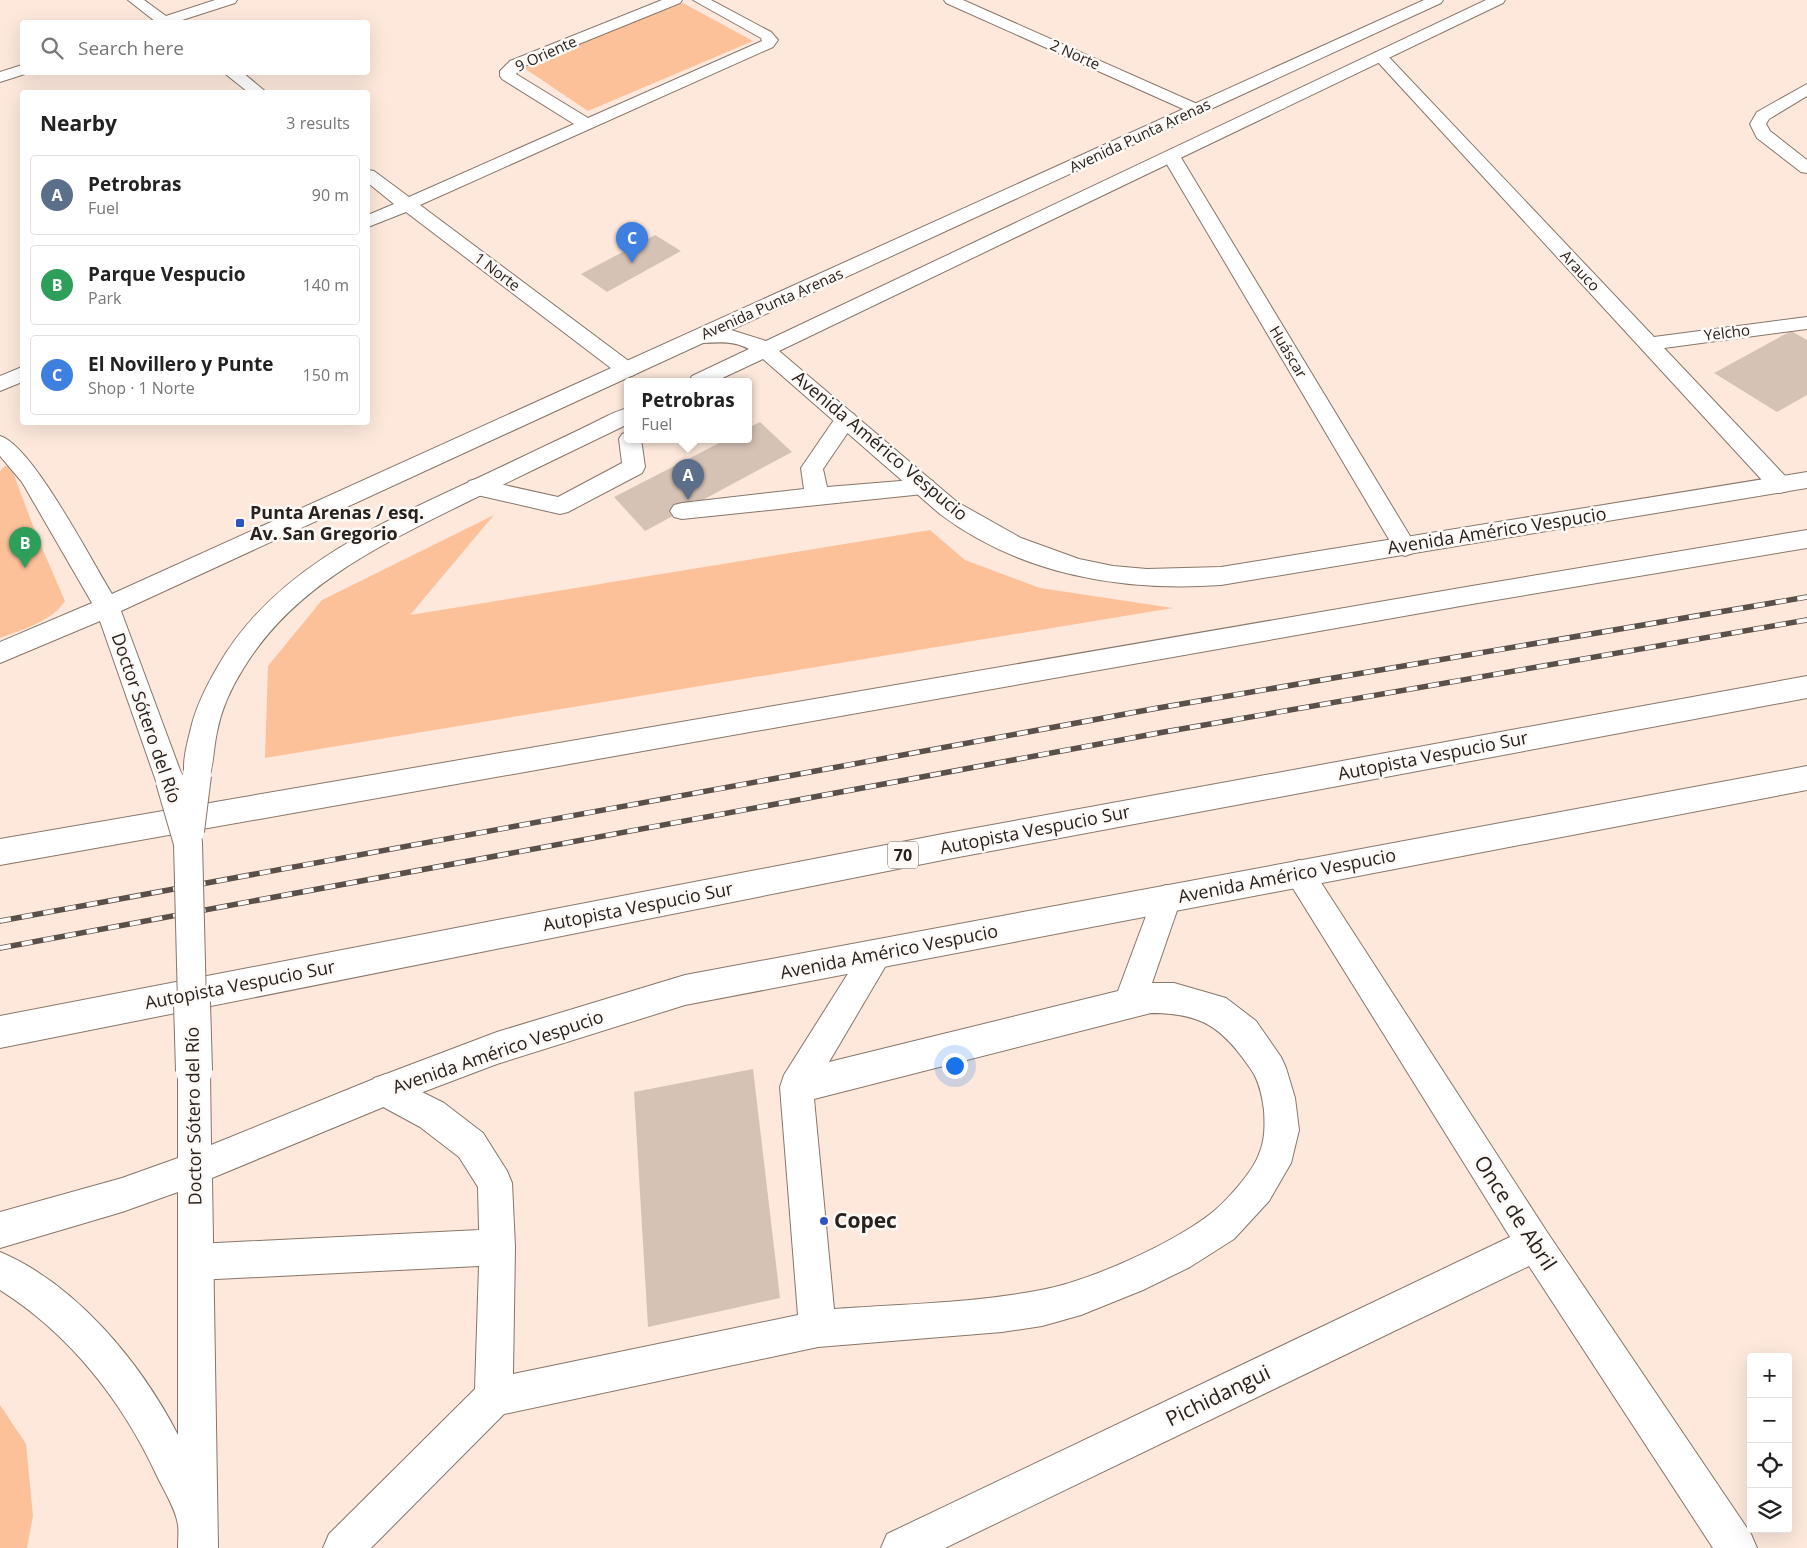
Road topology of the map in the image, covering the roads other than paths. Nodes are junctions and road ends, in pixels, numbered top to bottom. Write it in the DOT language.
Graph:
graph roads {
  1 [pos="135,0"];
  2 [pos="230,0"];
  3 [pos="675,0"];
  4 [pos="700,0"];
  5 [pos="951,0"];
  6 [pos="1436,0"];
  7 [pos="1498,0"];
  8 [pos="1472,12"];
  9 [pos="161,20"];
  10 [pos="170,20"];
  11 [pos="1380,56"];
  12 [pos="20,71"];
  13 [pos="236,75"];
  14 [pos="0,77"];
  15 [pos="1807,89"];
  16 [pos="255,90"];
  17 [pos="1198,110"];
  18 [pos="587,125"];
  19 [pos="1171,156"];
  20 [pos="1807,168"];
  21 [pos="370,176"];
  22 [pos="407,204"];
  23 [pos="370,221"];
  24 [pos="1807,323"];
  25 [pos="694,339"];
  26 [pos="1648,344"];
  27 [pos="766,350"];
  28 [pos="627,370"];
  29 [pos="20,375"];
  30 [pos="705,378"];
  31 [pos="0,384"];
  32 [pos="846,419"];
  33 [pos="624,427"];
  34 [pos="632,443"];
  35 [pos="0,444"];
  36 [pos="1807,480"];
  37 [pos="1780,484"];
  38 [pos="477,487"];
  39 [pos="925,487"];
  40 [pos="817,496"];
  41 [pos="682,511"];
  42 [pos="1807,539"];
  43 [pos="1405,547"];
  44 [pos="107,607"];
  45 [pos="0,653"];
  46 [pos="1807,687"];
  47 [pos="1807,778"];
  48 [pos="188,843"];
  49 [pos="0,852"];
  50 [pos="1299,873"];
  51 [pos="1166,899"];
  52 [pos="877,955"];
  53 [pos="1129,1004"];
  54 [pos="0,1032"];
  55 [pos="796,1087"];
  56 [pos="386,1090"];
  57 [pos="196,1168"];
  58 [pos="0,1230"];
  59 [pos="1535,1244"];
  60 [pos="497,1247"];
  61 [pos="197,1262"];
  62 [pos="0,1270"];
  63 [pos="818,1329"];
  64 [pos="494,1397"];
  65 [pos="198,1536"];
  66 [pos="343,1548"];
  67 [pos="901,1548"];
  68 [pos="1737,1548"];
  1 -- 9 [label="main road"];
  2 -- 10 [label="main road"];
  3 -- 18 [label="main road, 9 Oriente"];
  4 -- 18 [label="main road"];
  5 -- 17 [label="main road, 2 Norte"];
  6 -- 8 [label="main road"];
  6 -- 17 [label="main road, Avenida Punta Arenas"];
  7 -- 8 [label="main road, Avenida Punta Arenas"];
  8 -- 11 [label="main road, Avenida Punta Arenas"];
  11 -- 19 [label="main road, Avenida Punta Arenas"];
  11 -- 26 [label="main road, Arauco"];
  12 -- 14 [label="main road"];
  13 -- 16 [label="main road"];
  15 -- 20 [label="main road"];
  17 -- 25 [label="main road, Avenida Punta Arenas"];
  18 -- 22 [label="main road"];
  19 -- 27 [label="main road, Avenida Punta Arenas"];
  19 -- 43 [label="main road, Huáscar"];
  21 -- 22 [label="main road, 1 Norte"];
  22 -- 23 [label="main road"];
  22 -- 28 [label="main road, 1 Norte"];
  24 -- 26 [label="main road, Yelcho"];
  25 -- 27 [label="main road, Avenida Américo Vespucio"];
  25 -- 28 [label="main road, Avenida Punta Arenas"];
  26 -- 37 [label="main road, Arauco"];
  27 -- 30 [label="main road, Avenida Punta Arenas"];
  27 -- 32 [label="main road, Avenida Américo Vespucio"];
  28 -- 44 [label="main road, Avenida Punta Arenas"];
  29 -- 31 [label="main road"];
  32 -- 39 [label="main road, Avenida Américo Vespucio"];
  32 -- 40 [label="main road"];
  33 -- 38 [label="main road"];
  34 -- 38 [label="main road"];
  35 -- 44 [label="main road, Doctor Sótero del Río"];
  36 -- 37 [label="main road, Avenida Américo Vespucio"];
  37 -- 43 [label="main road, Avenida Américo Vespucio"];
  38 -- 48 [label="main road, bridge"];
  39 -- 40 [label="main road"];
  39 -- 43 [label="main road, Avenida Américo Vespucio"];
  40 -- 41 [label="main road"];
  42 -- 49 [label="main road"];
  44 -- 45 [label="main road"];
  44 -- 48 [label="main road, Doctor Sótero del Río, bridge"];
  46 -- 54 [label="main road, Autopista Vespucio Sur / 70"];
  47 -- 50 [label="main road, Avenida Américo Vespucio"];
  48 -- 57 [label="main road, Doctor Sótero del Río, bridge"];
  50 -- 51 [label="main road, Avenida Américo Vespucio"];
  50 -- 59 [label="main road, Once de Abril"];
  51 -- 52 [label="main road, Avenida Américo Vespucio"];
  51 -- 53 [label="main road"];
  52 -- 55 [label="main road"];
  52 -- 56 [label="main road, Avenida Américo Vespucio"];
  53 -- 55 [label="main road"];
  53 -- 63 [label="main road"];
  55 -- 63 [label="main road"];
  56 -- 57 [label="main road, Avenida Américo Vespucio"];
  56 -- 60 [label="main road"];
  57 -- 58 [label="main road, Avenida Américo Vespucio"];
  57 -- 61 [label="main road, Doctor Sótero del Río"];
  59 -- 67 [label="main road, Pichidangui"];
  59 -- 68 [label="main road, Once de Abril"];
  60 -- 61 [label="main road"];
  60 -- 64 [label="main road"];
  61 -- 65 [label="main road, Doctor Sótero del Río"];
  62 -- 65 [label="main road"];
  63 -- 64 [label="main road"];
  64 -- 66 [label="main road"];
}
